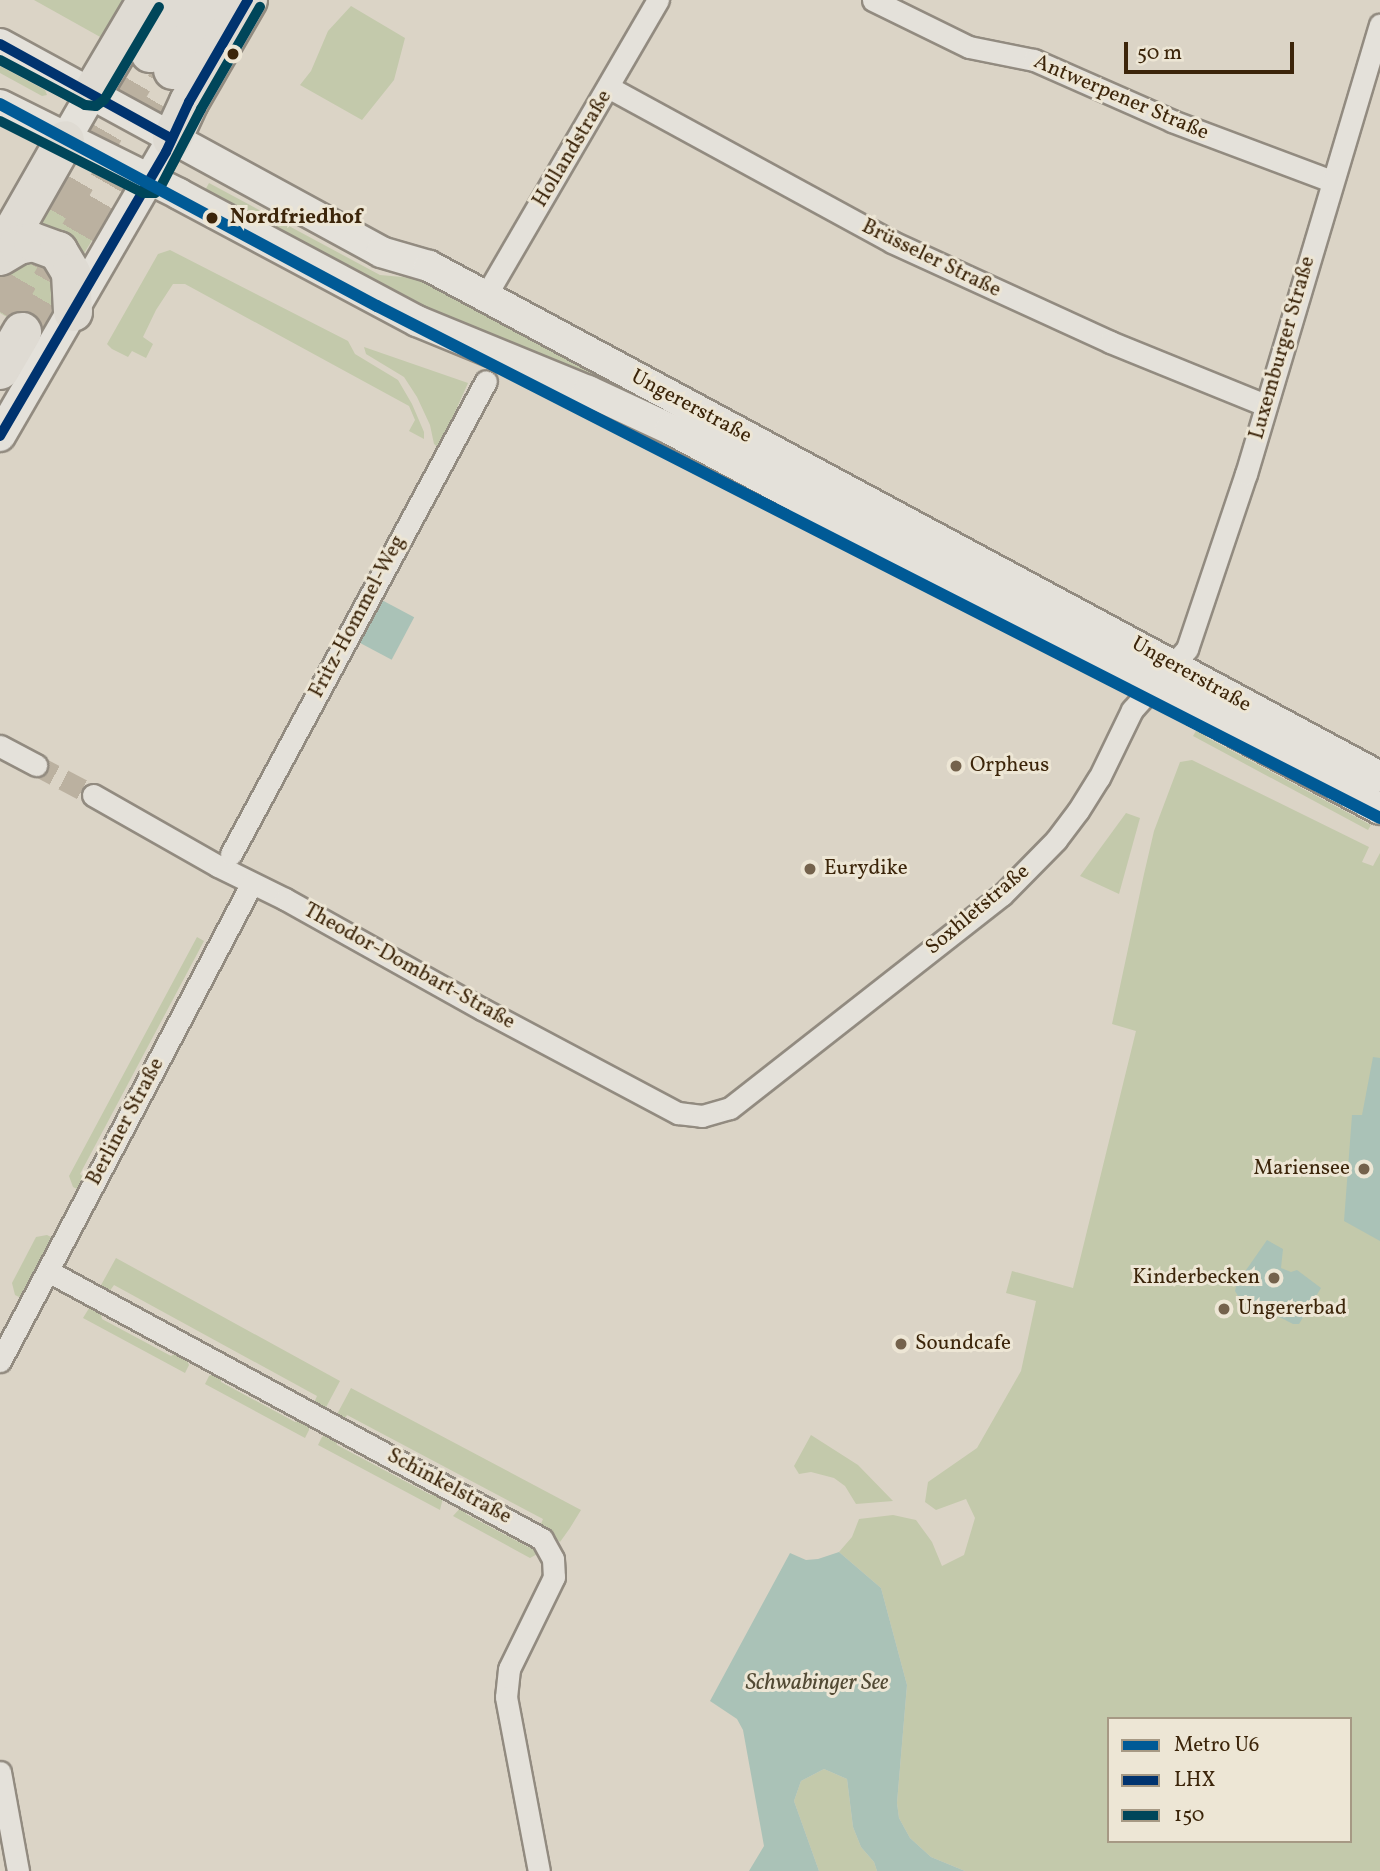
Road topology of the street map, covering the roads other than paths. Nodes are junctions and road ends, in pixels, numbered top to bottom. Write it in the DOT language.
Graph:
graph roads {
  1 [pos="147,0"];
  2 [pos="181,0"];
  3 [pos="214,0"];
  4 [pos="248,0"];
  5 [pos="658,0"];
  6 [pos="873,0"];
  7 [pos="1380,25"];
  8 [pos="0,44"];
  9 [pos="610,88"];
  10 [pos="92,93"];
  11 [pos="0,105"];
  12 [pos="172,139"];
  13 [pos="65,140"];
  14 [pos="149,180"];
  15 [pos="1332,181"];
  16 [pos="0,255"];
  17 [pos="485,296"];
  18 [pos="73,312"];
  19 [pos="22,332"];
  20 [pos="0,370"];
  21 [pos="486,381"];
  22 [pos="1265,405"];
  23 [pos="0,436"];
  24 [pos="1164,676"];
  25 [pos="0,746"];
  26 [pos="36,765"];
  27 [pos="1380,777"];
  28 [pos="93,795"];
  29 [pos="1380,809"];
  30 [pos="230,854"];
  31 [pos="252,883"];
  32 [pos="730,1108"];
  33 [pos="47,1271"];
  34 [pos="0,1361"];
  35 [pos="0,1772"];
  36 [pos="18,1871"];
  37 [pos="539,1871"];
  1 -- 10 [label="highway"];
  2 -- 3 [label="highway"];
  4 -- 12 [label="highway"];
  5 -- 9 [label="street, Hollandstraße"];
  6 -- 15 [label="street, Antwerpener Straße"];
  7 -- 15 [label="street, Luxemburger Straße"];
  8 -- 10 [label="main road, Ungererstraße"];
  9 -- 17 [label="street, Hollandstraße"];
  9 -- 22 [label="street, Brüsseler Straße"];
  10 -- 12 [label="main road, Ungererstraße"];
  10 -- 13 [label="main road"];
  11 -- 13 [label="main road, Ungererstraße"];
  12 -- 14 [label="main road"];
  12 -- 17 [label="main road, Ungererstraße"];
  13 -- 14 [label="main road, Ungererstraße"];
  13 -- 16 [label="highway"];
  14 -- 18 [label="main road"];
  14 -- 24 [label="main road, Ungererstraße"];
  15 -- 22 [label="street, Luxemburger Straße"];
  16 -- 18 [label="highway"];
  17 -- 24 [label="main road, Ungererstraße"];
  18 -- 23 [label="main road"];
  19 -- 20 [label="highway"];
  21 -- 30 [label="street, Fritz-Hommel-Weg"];
  22 -- 24 [label="street, Luxemburger Straße"];
  24 -- 27 [label="main road, Ungererstraße"];
  24 -- 29 [label="main road, Ungererstraße"];
  24 -- 32 [label="street, Soxhletstraße"];
  25 -- 26 [label="street"];
  28 -- 31 [label="street, Theodor-Dombart-Straße"];
  31 -- 32 [label="street, Theodor-Dombart-Straße"];
  31 -- 33 [label="street, Berliner Straße"];
  33 -- 34 [label="street, Berliner Straße"];
  33 -- 37 [label="street, Schinkelstraße"];
  35 -- 36 [label="street"];
}
